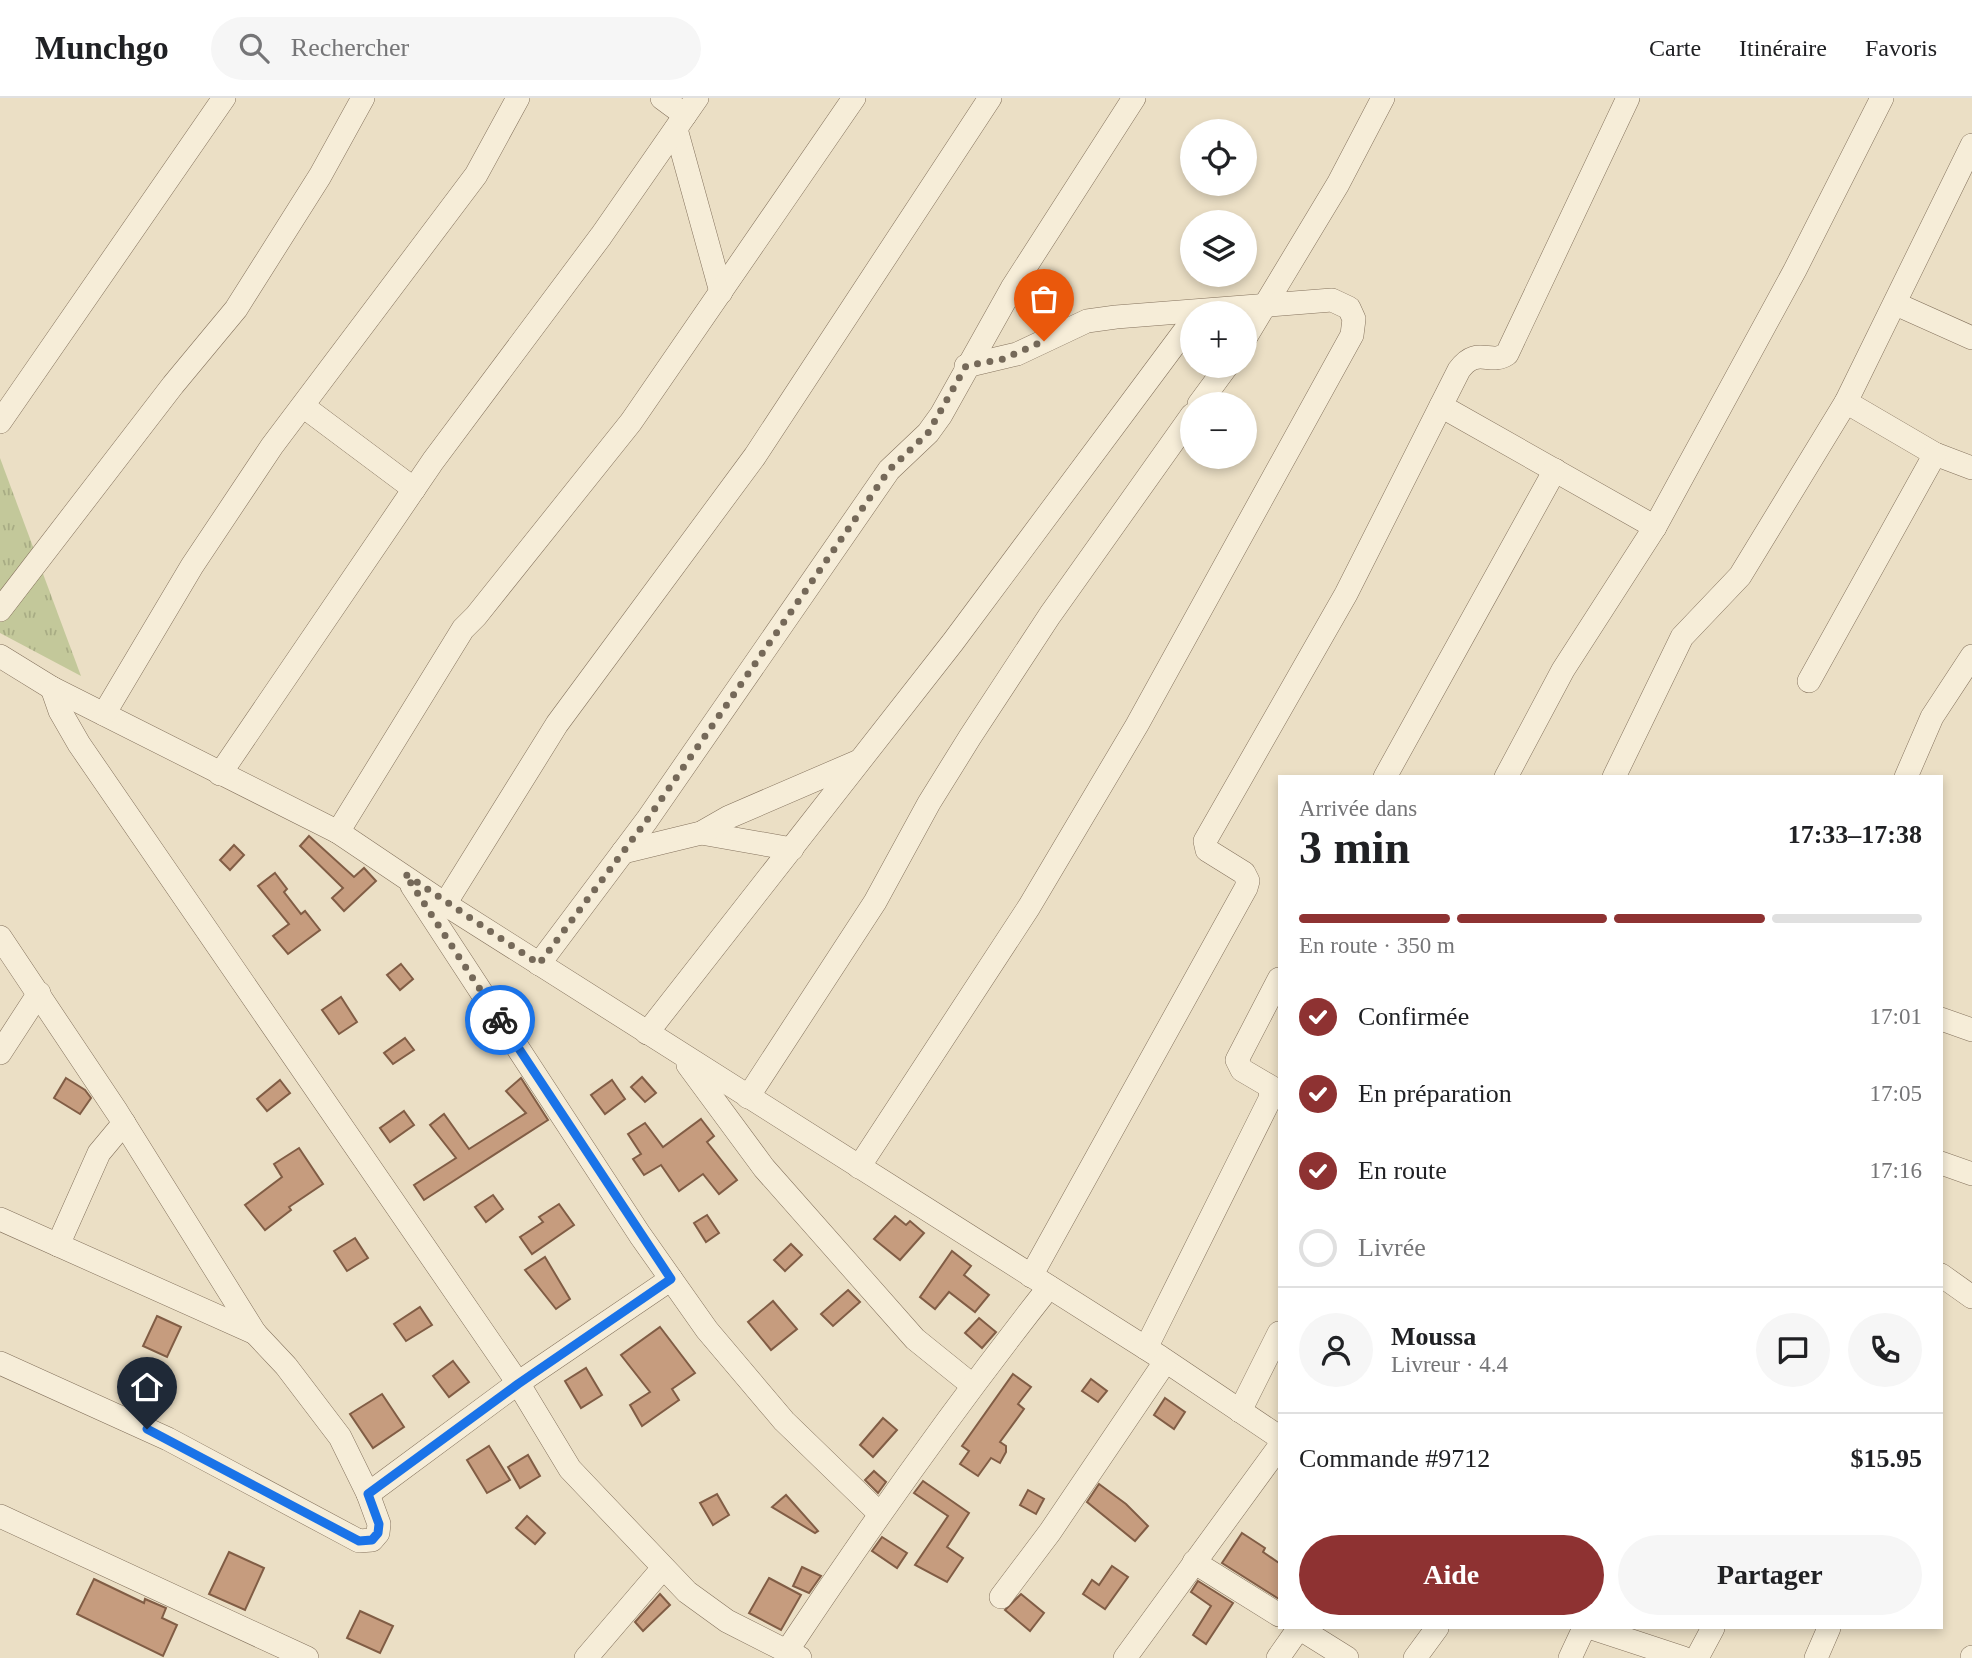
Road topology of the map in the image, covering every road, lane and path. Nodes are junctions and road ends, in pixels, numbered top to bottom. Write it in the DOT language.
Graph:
graph roads {
  1 [pos="224,98"];
  2 [pos="363,98"];
  3 [pos="518,98"];
  4 [pos="662,98"];
  5 [pos="854,98"];
  6 [pos="990,98"];
  7 [pos="1133,98"];
  8 [pos="1382,98"];
  9 [pos="1628,98"];
  10 [pos="1882,98"];
  11 [pos="686,114"];
  12 [pos="1972,145"];
  13 [pos="721,292"];
  14 [pos="1896,304"];
  15 [pos="1266,306"];
  16 [pos="1257,307"];
  17 [pos="1180,316"];
  18 [pos="1257,320"];
  19 [pos="1180,337"];
  20 [pos="1972,338"];
  21 [pos="966,366"];
  22 [pos="1846,402"];
  23 [pos="1441,405"];
  24 [pos="303,407"];
  25 [pos="0,422"];
  26 [pos="1180,432"];
  27 [pos="1935,454"];
  28 [pos="1972,468"];
  29 [pos="1555,470"];
  30 [pos="414,489"];
  31 [pos="1654,527"];
  32 [pos="0,610"];
  33 [pos="0,656"];
  34 [pos="1972,656"];
  35 [pos="1809,681"];
  36 [pos="52,688"];
  37 [pos="104,714"];
  38 [pos="862,760"];
  39 [pos="220,774"];
  40 [pos="1386,775"];
  41 [pos="1507,775"];
  42 [pos="1615,775"];
  43 [pos="1907,775"];
  44 [pos="338,832"];
  45 [pos="701,833"];
  46 [pos="792,849"];
  47 [pos="623,852"];
  48 [pos="405,874"];
  49 [pos="445,904"];
  50 [pos="0,937"];
  51 [pos="539,964"];
  52 [pos="1278,981"];
  53 [pos="39,993"];
  54 [pos="1943,1020"];
  55 [pos="1972,1030"];
  56 [pos="647,1033"];
  57 [pos="0,1053"];
  58 [pos="680,1054"];
  59 [pos="1276,1091"];
  60 [pos="748,1097"];
  61 [pos="124,1123"];
  62 [pos="859,1167"];
  63 [pos="0,1219"];
  64 [pos="58,1245"];
  65 [pos="1943,1276"];
  66 [pos="671,1279"];
  67 [pos="1040,1282"];
  68 [pos="1972,1297"];
  69 [pos="256,1333"];
  70 [pos="1278,1335"];
  71 [pos="1146,1348"];
  72 [pos="1164,1362"];
  73 [pos="0,1363"];
  74 [pos="518,1384"];
  75 [pos="972,1385"];
  76 [pos="1240,1411"];
  77 [pos="1278,1436"];
  78 [pos="1278,1448"];
  79 [pos="368,1494"];
  80 [pos="879,1513"];
  81 [pos="0,1516"];
  82 [pos="1194,1562"];
  83 [pos="663,1568"];
  84 [pos="1001,1597"];
  85 [pos="1278,1614"];
  86 [pos="1298,1629"];
  87 [pos="1301,1629"];
  88 [pos="1436,1629"];
  89 [pos="1584,1629"];
  90 [pos="1597,1629"];
  91 [pos="1712,1629"];
  92 [pos="1829,1629"];
  93 [pos="794,1655"];
  94 [pos="307,1658"];
  95 [pos="586,1658"];
  96 [pos="1125,1658"];
  97 [pos="1278,1658"];
  98 [pos="1348,1658"];
  99 [pos="1415,1658"];
  100 [pos="1570,1658"];
  101 [pos="1683,1658"];
  102 [pos="1698,1658"];
  103 [pos="1816,1658"];
  1 -- 25 [label="street"];
  2 -- 32 [label="street"];
  3 -- 24 [label="street"];
  4 -- 11 [label="street"];
  5 -- 13 [label="street"];
  6 -- 49 [label="street"];
  7 -- 21 [label="street"];
  8 -- 15 [label="street"];
  9 -- 23 [label="street"];
  10 -- 31 [label="street"];
  11 -- 13 [label="street"];
  11 -- 30 [label="street"];
  12 -- 14 [label="street"];
  13 -- 44 [label="street"];
  14 -- 20 [label="street"];
  14 -- 22 [label="street"];
  15 -- 16 [label="street"];
  15 -- 18 [label="street"];
  15 -- 62 [label="street"];
  17 -- 21 [label="street"];
  19 -- 38 [label="street"];
  21 -- 47 [label="street"];
  22 -- 27 [label="street"];
  22 -- 42 [label="street"];
  23 -- 29 [label="street"];
  23 -- 67 [label="street"];
  24 -- 30 [label="street"];
  24 -- 37 [label="street"];
  26 -- 60 [label="street"];
  27 -- 28 [label="street"];
  27 -- 35 [label="street"];
  29 -- 31 [label="street"];
  29 -- 40 [label="street"];
  30 -- 39 [label="street"];
  31 -- 41 [label="street"];
  33 -- 36 [label="street"];
  34 -- 43 [label="street"];
  36 -- 37 [label="street"];
  36 -- 74 [label="street"];
  37 -- 39 [label="street"];
  38 -- 45 [label="street"];
  38 -- 46 [label="street"];
  39 -- 44 [label="street"];
  44 -- 48 [label="street"];
  45 -- 46 [label="street"];
  45 -- 47 [label="street"];
  46 -- 56 [label="street"];
  47 -- 51 [label="street"];
  48 -- 49 [label="street"];
  48 -- 66 [label="street"];
  49 -- 51 [label="street"];
  50 -- 53 [label="street"];
  51 -- 56 [label="street"];
  52 -- 59 [label="street"];
  53 -- 57 [label="street"];
  53 -- 61 [label="street"];
  54 -- 55 [label="street"];
  56 -- 58 [label="street"];
  58 -- 60 [label="street"];
  58 -- 75 [label="street"];
  59 -- 71 [label="street"];
  60 -- 62 [label="street"];
  61 -- 64 [label="street"];
  61 -- 69 [label="street"];
  62 -- 67 [label="street"];
  63 -- 64 [label="street"];
  64 -- 69 [label="street"];
  65 -- 68 [label="street"];
  66 -- 74 [label="street"];
  66 -- 80 [label="street"];
  67 -- 71 [label="street"];
  67 -- 75 [label="street"];
  69 -- 79 [label="street"];
  70 -- 76 [label="street"];
  71 -- 72 [label="street"];
  72 -- 76 [label="street"];
  72 -- 84 [label="street"];
  73 -- 79 [label="street"];
  74 -- 79 [label="street"];
  74 -- 83 [label="street"];
  75 -- 80 [label="street"];
  76 -- 77 [label="street"];
  78 -- 82 [label="street"];
  80 -- 93 [label="street"];
  81 -- 94 [label="street"];
  82 -- 85 [label="street"];
  82 -- 96 [label="street"];
  83 -- 93 [label="street"];
  83 -- 95 [label="street"];
  86 -- 97 [label="street"];
  87 -- 98 [label="street"];
  88 -- 99 [label="street"];
  89 -- 100 [label="street"];
  90 -- 101 [label="street"];
  91 -- 102 [label="street"];
  92 -- 103 [label="street"];
}
